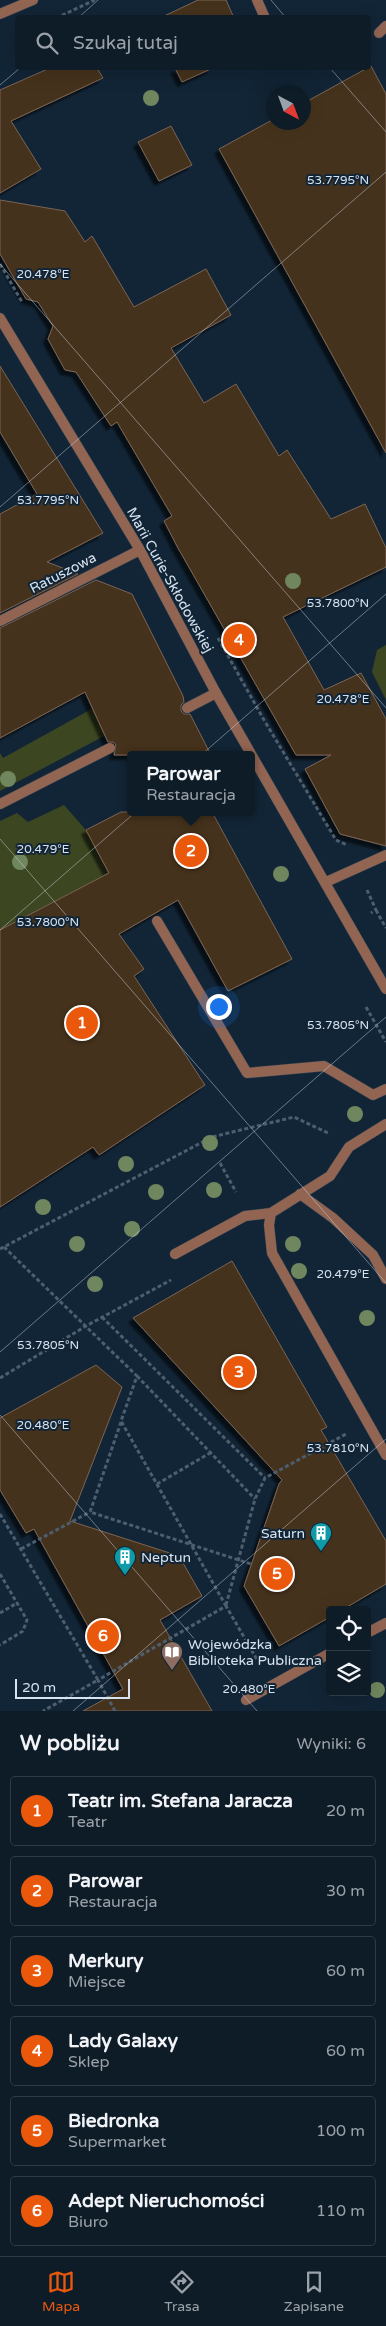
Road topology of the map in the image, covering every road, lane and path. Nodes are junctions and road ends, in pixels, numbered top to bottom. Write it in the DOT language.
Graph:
graph roads {
  1 [pos="33,0"];
  2 [pos="95,0"];
  3 [pos="257,0"];
  4 [pos="0,14"];
  5 [pos="62,15"];
  6 [pos="264,15"];
  7 [pos="0,318"];
  8 [pos="140,550"];
  9 [pos="0,621"];
  10 [pos="216,693"];
  11 [pos="187,708"];
  12 [pos="110,748"];
  13 [pos="250,751"];
  14 [pos="255,760"];
  15 [pos="0,804"];
  16 [pos="386,855"];
  17 [pos="326,882"];
  18 [pos="376,910"];
  19 [pos="157,922"];
  20 [pos="386,928"];
  21 [pos="386,989"];
  22 [pos="386,1089"];
  23 [pos="386,1124"];
  24 [pos="332,1135"];
  25 [pos="300,1194"];
  26 [pos="272,1213"];
  27 [pos="2,1248"];
  28 [pos="175,1254"];
  29 [pos="178,1276"];
  30 [pos="386,1279"];
  31 [pos="102,1318"];
  32 [pos="86,1326"];
  33 [pos="137,1376"];
  34 [pos="0,1378"];
  35 [pos="121,1421"];
  36 [pos="368,1422"];
  37 [pos="210,1453"];
  38 [pos="386,1455"];
  39 [pos="265,1478"];
  40 [pos="157,1484"];
  41 [pos="255,1499"];
  42 [pos="90,1512"];
  43 [pos="0,1514"];
  44 [pos="192,1544"];
  45 [pos="21,1549"];
  46 [pos="238,1559"];
  47 [pos="252,1564"];
  48 [pos="0,1574"];
  49 [pos="4,1581"];
  50 [pos="0,1584"];
  51 [pos="17,1603"];
  52 [pos="226,1606"];
  53 [pos="0,1613"];
  54 [pos="386,1622"];
  55 [pos="371,1631"];
  56 [pos="0,1645"];
  57 [pos="326,1655"];
  58 [pos="98,1680"];
  59 [pos="272,1684"];
  60 [pos="246,1700"];
  61 [pos="43,1711"];
  62 [pos="115,1711"];
  1 -- 4 [label="street"];
  2 -- 5 [label="path"];
  3 -- 6 [label="street"];
  7 -- 8 [label="street, Marii Curie-Skłodowskiej"];
  8 -- 9 [label="street, Ratuszowa"];
  8 -- 10 [label="street, Marii Curie-Skłodowskiej"];
  10 -- 11 [label="street"];
  10 -- 13 [label="street, Marii Curie-Skłodowskiej"];
  12 -- 15 [label="street"];
  14 -- 17 [label="street, Marii Curie-Skłodowskiej"];
  16 -- 17 [label="street"];
  17 -- 21 [label="street, Marii Curie-Skłodowskiej"];
  18 -- 20 [label="path"];
  19 -- 22 [label="street"];
  23 -- 25 [label="street"];
  24 -- 27 [label="path"];
  25 -- 26 [label="street"];
  25 -- 30 [label="street"];
  26 -- 28 [label="street"];
  26 -- 36 [label="street"];
  27 -- 32 [label="path"];
  29 -- 31 [label="path"];
  31 -- 32 [label="path"];
  31 -- 39 [label="path"];
  32 -- 33 [label="path"];
  32 -- 34 [label="path"];
  33 -- 35 [label="path"];
  33 -- 37 [label="path"];
  35 -- 40 [label="path"];
  35 -- 42 [label="path"];
  36 -- 38 [label="street"];
  36 -- 39 [label="path"];
  37 -- 40 [label="path"];
  37 -- 41 [label="path"];
  39 -- 41 [label="path"];
  40 -- 44 [label="path"];
  41 -- 46 [label="path"];
  42 -- 44 [label="path"];
  42 -- 45 [label="path"];
  43 -- 45 [label="path"];
  44 -- 46 [label="path"];
  44 -- 52 [label="path"];
  45 -- 58 [label="path"];
  46 -- 47 [label="path"];
  46 -- 52 [label="path"];
  48 -- 49 [label="path"];
  49 -- 50 [label="path"];
  49 -- 51 [label="path"];
  51 -- 53 [label="path"];
  51 -- 56 [label="path"];
  52 -- 58 [label="path"];
  52 -- 59 [label="path"];
  54 -- 55 [label="street"];
  57 -- 59 [label="street"];
  58 -- 61 [label="path"];
  58 -- 62 [label="path"];
  59 -- 60 [label="street"];
}
